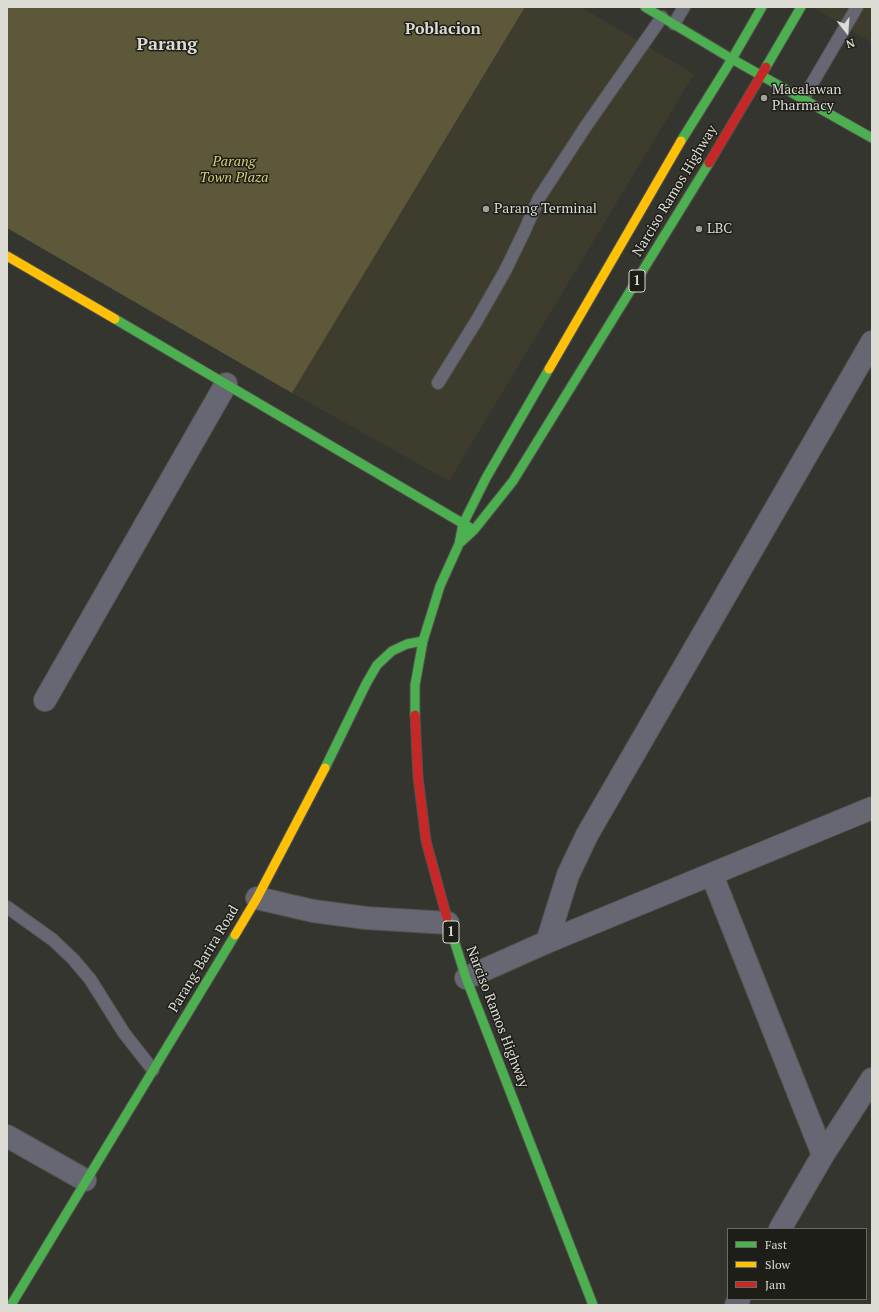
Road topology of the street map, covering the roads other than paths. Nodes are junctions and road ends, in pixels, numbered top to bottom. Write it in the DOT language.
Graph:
graph roads {
  1 [pos="645,7"];
  2 [pos="684,7"];
  3 [pos="762,7"];
  4 [pos="801,7"];
  5 [pos="857,7"];
  6 [pos="662,17"];
  7 [pos="674,24"];
  8 [pos="732,58"];
  9 [pos="761,75"];
  10 [pos="803,99"];
  11 [pos="872,138"];
  12 [pos="7,256"];
  13 [pos="872,342"];
  14 [pos="438,383"];
  15 [pos="226,384"];
  16 [pos="463,524"];
  17 [pos="474,530"];
  18 [pos="459,544"];
  19 [pos="423,641"];
  20 [pos="45,700"];
  21 [pos="872,808"];
  22 [pos="712,875"];
  23 [pos="257,898"];
  24 [pos="7,907"];
  25 [pos="448,923"];
  26 [pos="548,942"];
  27 [pos="466,978"];
  28 [pos="153,1070"];
  29 [pos="871,1084"];
  30 [pos="7,1136"];
  31 [pos="823,1155"];
  32 [pos="85,1180"];
  33 [pos="781,1228"];
  34 [pos="11,1305"];
  35 [pos="593,1305"];
  1 -- 6 [label="main road"];
  2 -- 7 [label="lane"];
  3 -- 8 [label="main road, Narciso Ramos Highway / 1"];
  4 -- 9 [label="main road, Narciso Ramos Highway / 1"];
  5 -- 10 [label="lane"];
  6 -- 7 [label="main road"];
  6 -- 14 [label="lane"];
  7 -- 8 [label="main road"];
  8 -- 9 [label="main road"];
  8 -- 16 [label="main road, Narciso Ramos Highway / 1"];
  9 -- 10 [label="main road"];
  9 -- 17 [label="main road, Narciso Ramos Highway / 1"];
  10 -- 11 [label="main road"];
  12 -- 15 [label="main road"];
  13 -- 26 [label="street"];
  15 -- 16 [label="main road"];
  15 -- 20 [label="street"];
  16 -- 17 [label="main road"];
  16 -- 18 [label="main road, Narciso Ramos Highway / 1"];
  17 -- 18 [label="main road, Narciso Ramos Highway / 1"];
  18 -- 19 [label="main road, Narciso Ramos Highway / 1"];
  19 -- 23 [label="main road, Parang-Barira Road"];
  19 -- 25 [label="main road, Narciso Ramos Highway / 1"];
  21 -- 22 [label="street"];
  22 -- 26 [label="street"];
  22 -- 31 [label="street"];
  23 -- 25 [label="street"];
  23 -- 28 [label="main road, Parang-Barira Road"];
  24 -- 28 [label="lane"];
  25 -- 27 [label="main road, Narciso Ramos Highway / 1"];
  26 -- 27 [label="street"];
  27 -- 35 [label="main road, Narciso Ramos Highway / 1"];
  28 -- 32 [label="main road, Parang-Barira Road"];
  29 -- 31 [label="street"];
  30 -- 32 [label="street"];
  31 -- 33 [label="street"];
  32 -- 34 [label="main road, Parang-Barira Road"];
}
